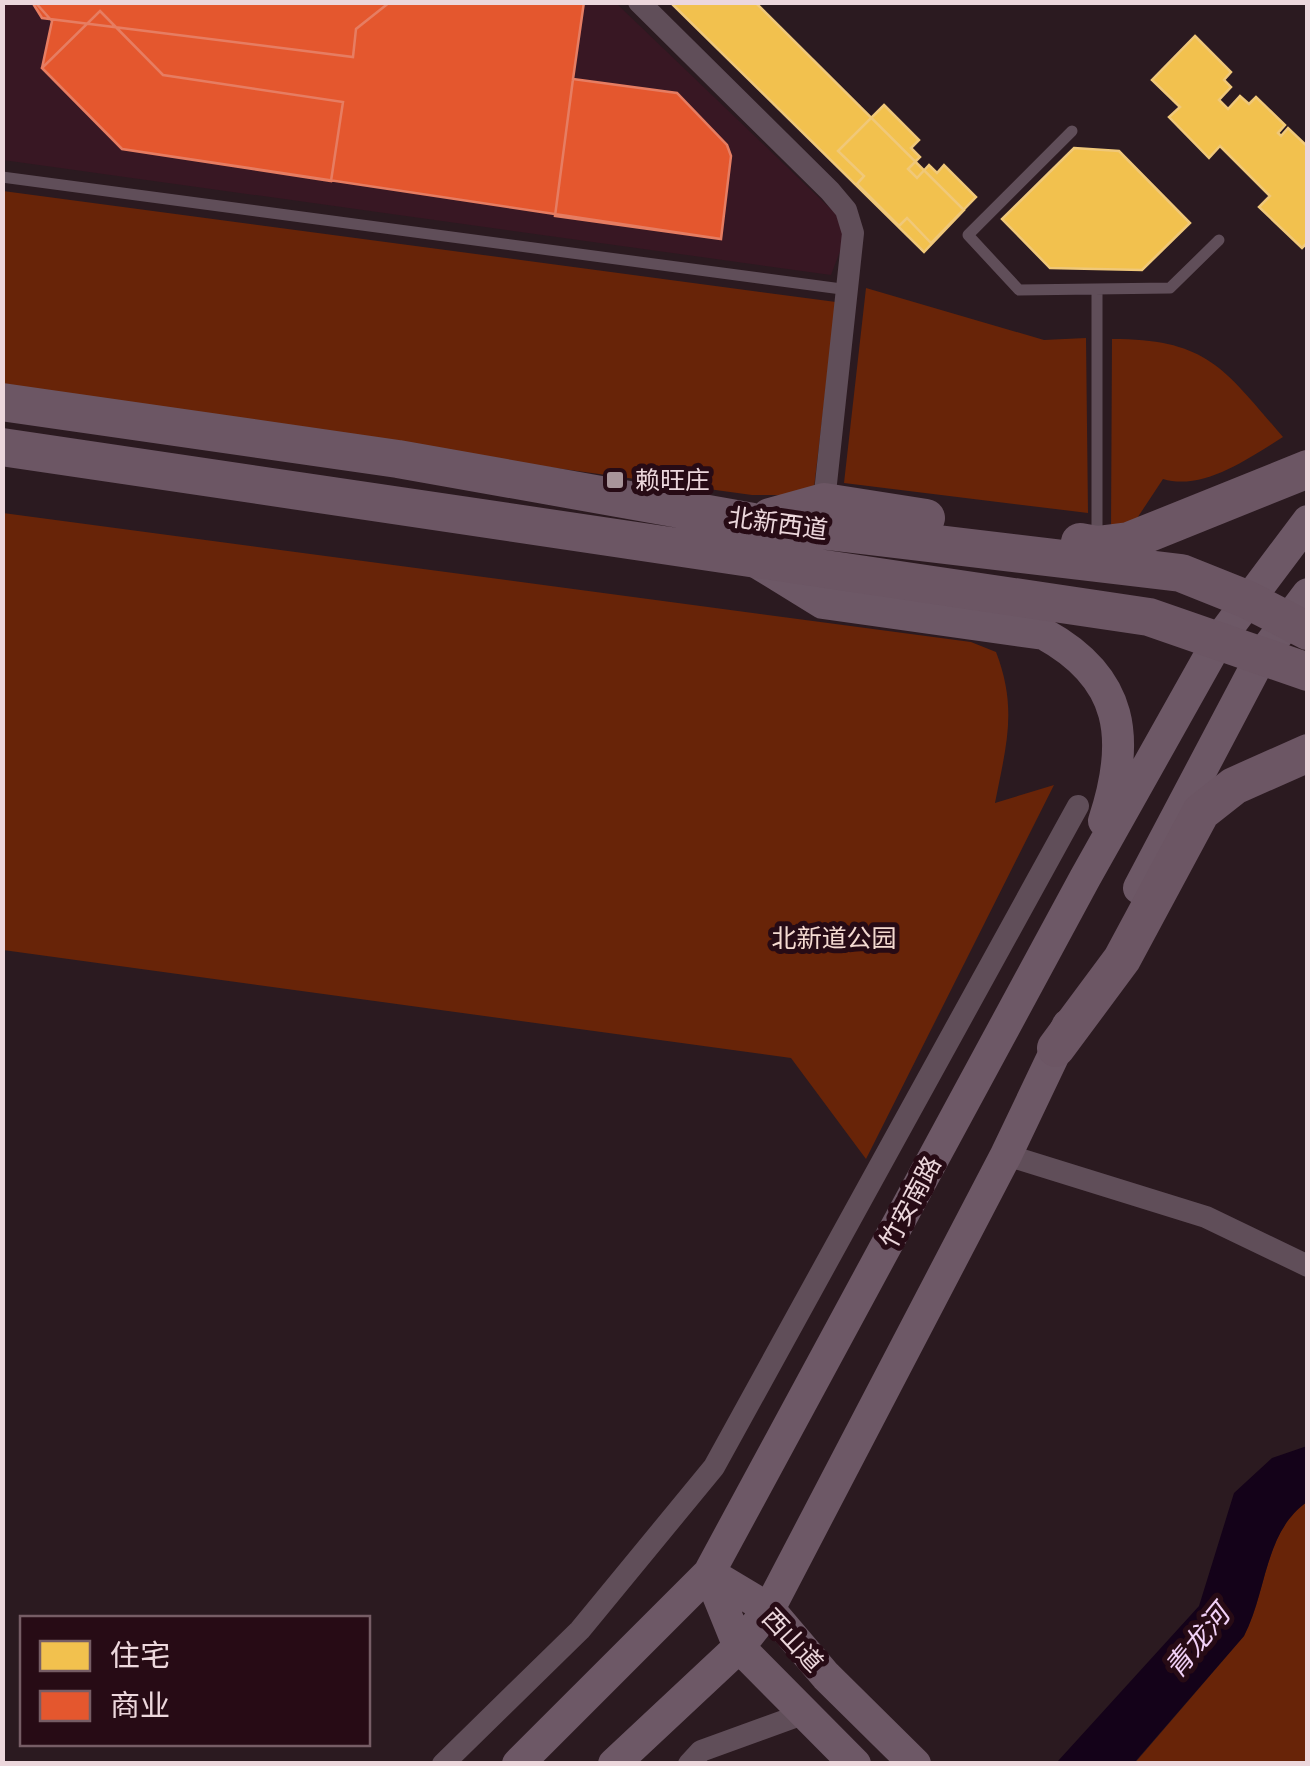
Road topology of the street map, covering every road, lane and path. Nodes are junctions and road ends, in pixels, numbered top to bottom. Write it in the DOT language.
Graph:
graph roads {
  1 [pos="639,2"];
  2 [pos="1072,131"];
  3 [pos="2,177"];
  4 [pos="1219,240"];
  5 [pos="849,290"];
  6 [pos="1096,290"];
  7 [pos="2,402"];
  8 [pos="2,447"];
  9 [pos="1308,469"];
  10 [pos="824,502"];
  11 [pos="1308,521"];
  12 [pos="753,522"];
  13 [pos="1097,545"];
  14 [pos="754,560"];
  15 [pos="1246,600"];
  16 [pos="1301,615"];
  17 [pos="1218,641"];
  18 [pos="1262,655"];
  19 [pos="1308,672"];
  20 [pos="1308,753"];
  21 [pos="1078,806"];
  22 [pos="1085,878"];
  23 [pos="1056,1048"];
  24 [pos="1006,1155"];
  25 [pos="1308,1266"];
  26 [pos="709,1574"];
  27 [pos="769,1609"];
  28 [pos="738,1647"];
  29 [pos="803,1714"];
  30 [pos="442,1764"];
  31 [pos="518,1764"];
  32 [pos="614,1764"];
  33 [pos="689,1764"];
  34 [pos="855,1764"];
  35 [pos="915,1764"];
  1 -- 5 [label="street"];
  2 -- 6 [label="lane"];
  3 -- 5 [label="lane"];
  4 -- 6 [label="lane"];
  5 -- 10 [label="street"];
  6 -- 13 [label="lane"];
  7 -- 12 [label="main road, 北新西道"];
  8 -- 14 [label="main road, 北新西道"];
  9 -- 13 [label="main road"];
  10 -- 12 [label="main road"];
  10 -- 13 [label="main road"];
  11 -- 15 [label="main road, 竹安南路"];
  12 -- 15 [label="main road, 北新西道"];
  14 -- 17 [label="main road, 北新西道"];
  14 -- 22 [label="main road"];
  15 -- 16 [label="main road, 北新西道"];
  15 -- 17 [label="main road, 竹安南路"];
  16 -- 18 [label="main road"];
  17 -- 18 [label="main road, 北新西道"];
  17 -- 22 [label="main road, 竹安南路"];
  18 -- 19 [label="main road, 北新西道"];
  18 -- 23 [label="main road"];
  20 -- 23 [label="main road"];
  21 -- 30 [label="street"];
  22 -- 26 [label="main road, 竹安南路"];
  23 -- 24 [label="main road"];
  24 -- 25 [label="street"];
  24 -- 27 [label="main road"];
  26 -- 27 [label="main road, 西山道"];
  26 -- 28 [label="main road, 西山道"];
  26 -- 31 [label="main road, 竹安南路"];
  27 -- 28 [label="main road"];
  27 -- 35 [label="main road, 西山道"];
  28 -- 29 [label="main road, 西山道"];
  28 -- 32 [label="main road"];
  29 -- 33 [label="street"];
  29 -- 34 [label="main road, 西山道"];
}
